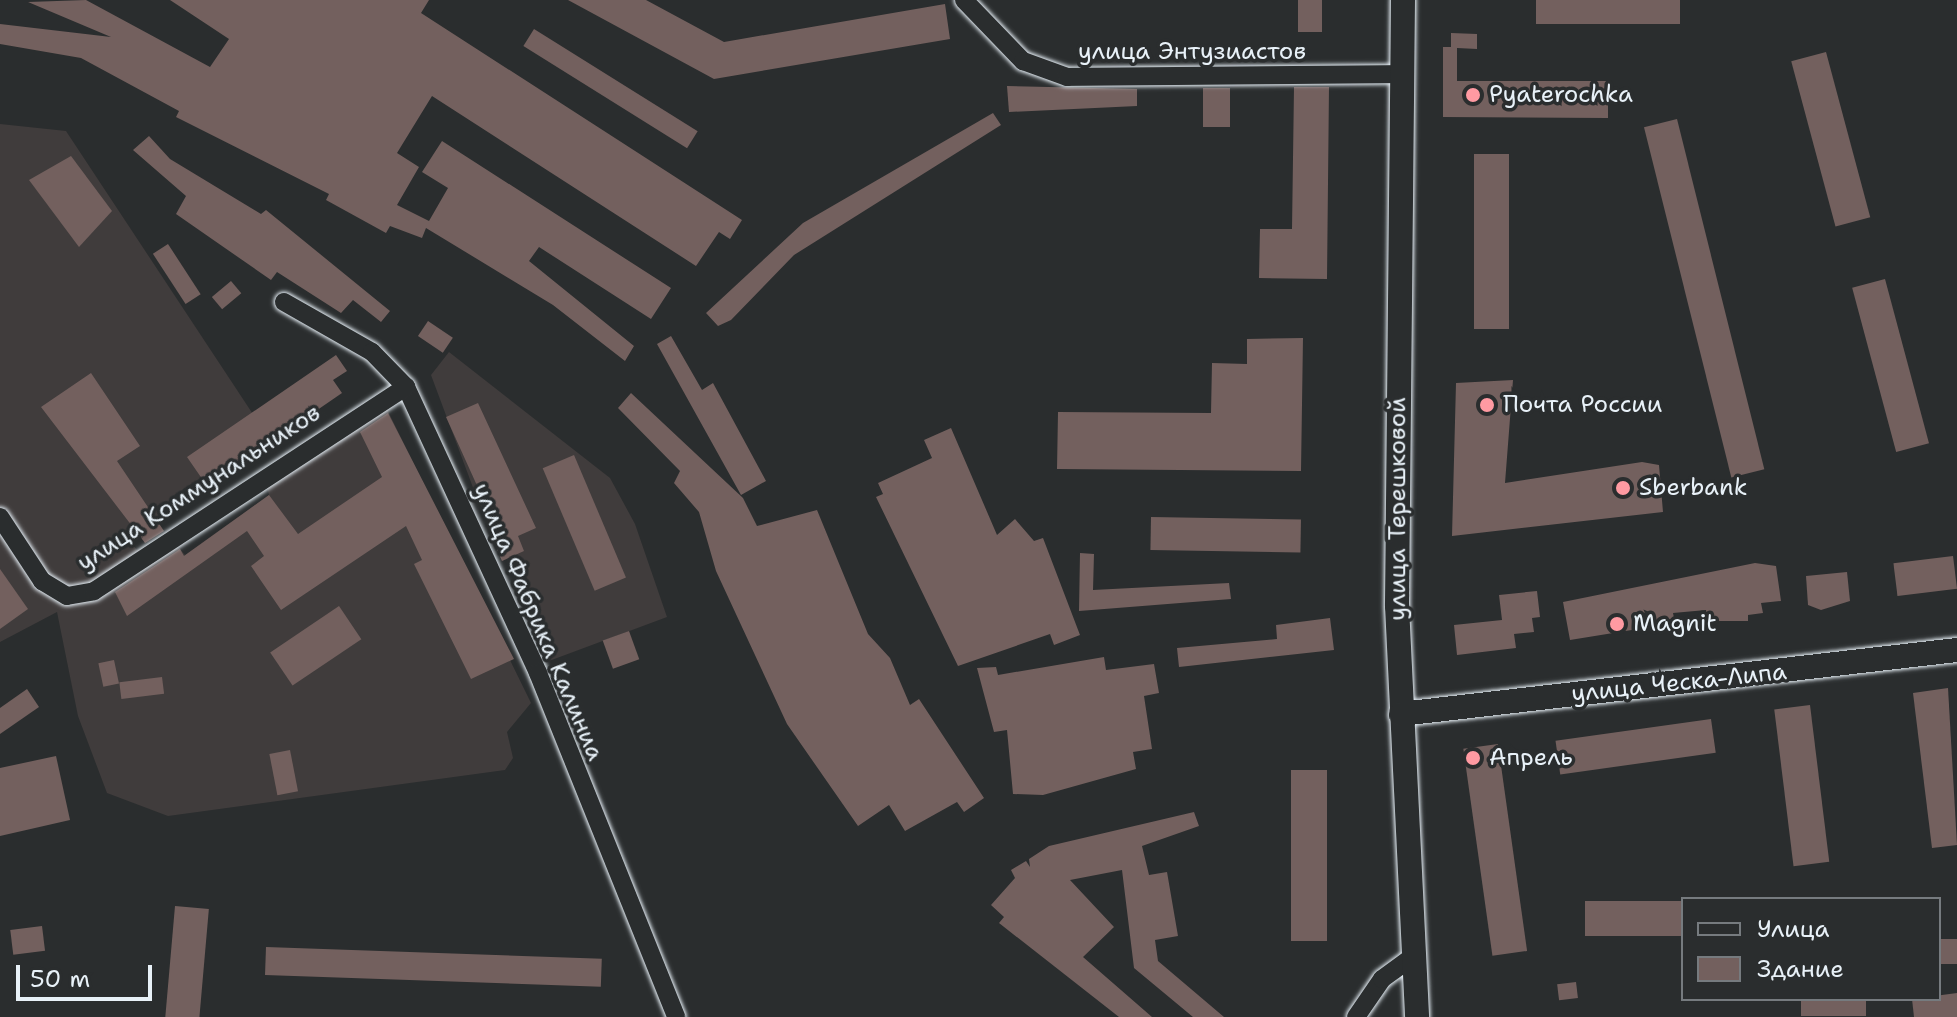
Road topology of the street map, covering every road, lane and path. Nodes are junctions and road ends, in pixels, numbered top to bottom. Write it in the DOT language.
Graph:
graph roads {
  1 [pos="964,0"];
  2 [pos="1403,0"];
  3 [pos="1401,74"];
  4 [pos="284,302"];
  5 [pos="406,387"];
  6 [pos="0,517"];
  7 [pos="1957,650"];
  8 [pos="1401,714"];
  9 [pos="1415,955"];
  10 [pos="676,1017"];
  11 [pos="1356,1017"];
  12 [pos="1417,1017"];
  1 -- 3 [label="street, улица Энтузиастов"];
  2 -- 3 [label="main road, улица Терешковой"];
  3 -- 8 [label="main road, улица Терешковой"];
  4 -- 5 [label="street, улица Фабрика Калиниа"];
  5 -- 6 [label="street, улица Коммунальников"];
  5 -- 10 [label="street, улица Фабрика Калиниа"];
  7 -- 8 [label="main road, улица Ческа-Липа"];
  8 -- 9 [label="main road, улица Терешковой"];
  9 -- 11 [label="street"];
  9 -- 12 [label="main road, улица Терешковой"];
}
